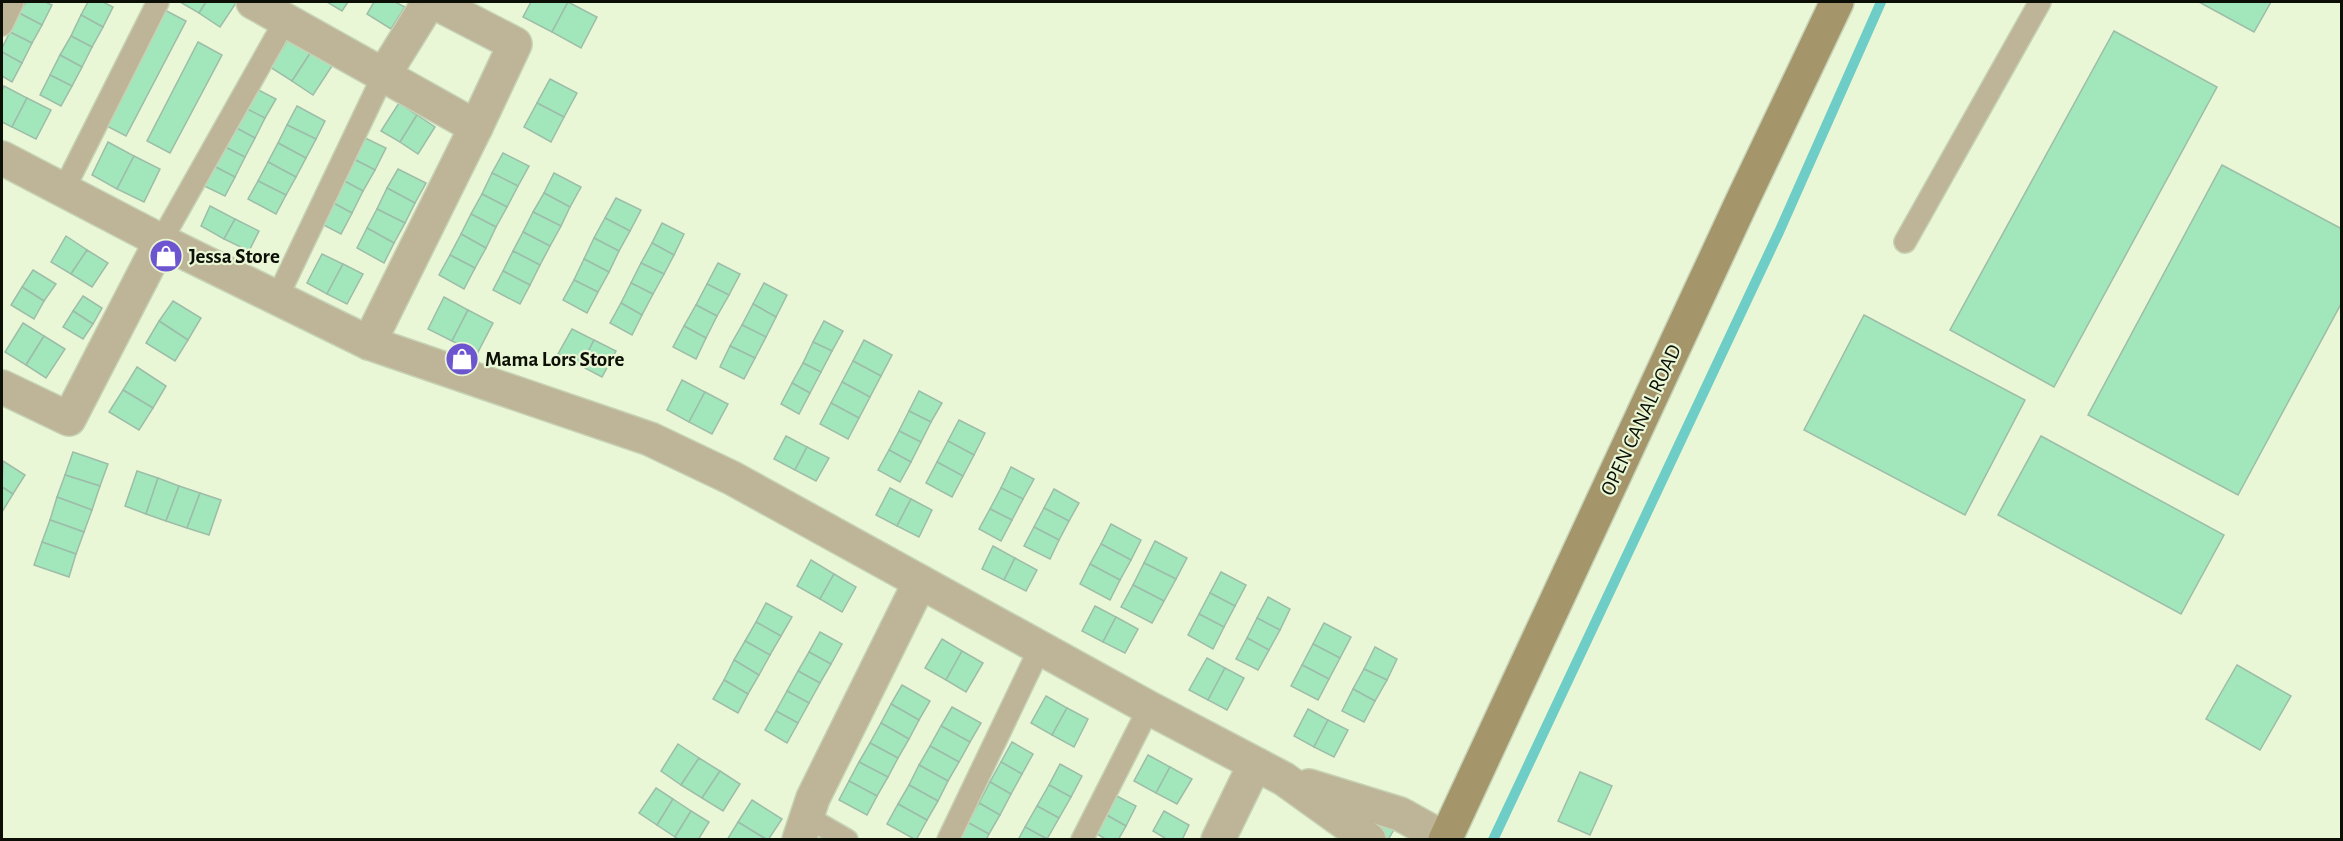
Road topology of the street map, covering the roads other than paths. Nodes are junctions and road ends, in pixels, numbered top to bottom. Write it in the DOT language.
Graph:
graph roads {
  1 [pos="13,2"];
  2 [pos="158,2"];
  3 [pos="253,2"];
  4 [pos="429,2"];
  5 [pos="434,2"];
  6 [pos="1837,2"];
  7 [pos="2040,2"];
  8 [pos="285,21"];
  9 [pos="2,25"];
  10 [pos="382,76"];
  11 [pos="476,127"];
  12 [pos="2,158"];
  13 [pos="63,191"];
  14 [pos="161,241"];
  15 [pos="1905,243"];
  16 [pos="277,298"];
  17 [pos="369,343"];
  18 [pos="2,387"];
  19 [pos="920,582"];
  20 [pos="1040,648"];
  21 [pos="1149,708"];
  22 [pos="1255,764"];
  23 [pos="1284,779"];
  24 [pos="803,828"];
  25 [pos="1446,839"];
  26 [pos="847,840"];
  27 [pos="948,840"];
  28 [pos="1082,840"];
  29 [pos="1218,840"];
  30 [pos="1369,840"];
  1 -- 9 [label="lane"];
  2 -- 13 [label="lane"];
  3 -- 8 [label="street"];
  4 -- 10 [label="street"];
  5 -- 11 [label="street"];
  6 -- 25 [label="street, OPEN CANAL ROAD"];
  7 -- 15 [label="lane"];
  8 -- 10 [label="street"];
  8 -- 14 [label="lane"];
  10 -- 11 [label="street"];
  10 -- 16 [label="lane"];
  11 -- 17 [label="street"];
  12 -- 13 [label="street"];
  13 -- 14 [label="street"];
  14 -- 16 [label="street"];
  14 -- 18 [label="street"];
  16 -- 17 [label="street"];
  17 -- 19 [label="street"];
  19 -- 20 [label="street"];
  19 -- 24 [label="street"];
  20 -- 21 [label="street"];
  20 -- 27 [label="lane"];
  21 -- 22 [label="street"];
  21 -- 28 [label="lane"];
  22 -- 23 [label="street"];
  22 -- 29 [label="street"];
  23 -- 25 [label="street"];
  23 -- 30 [label="street"];
  24 -- 26 [label="lane"];
}
